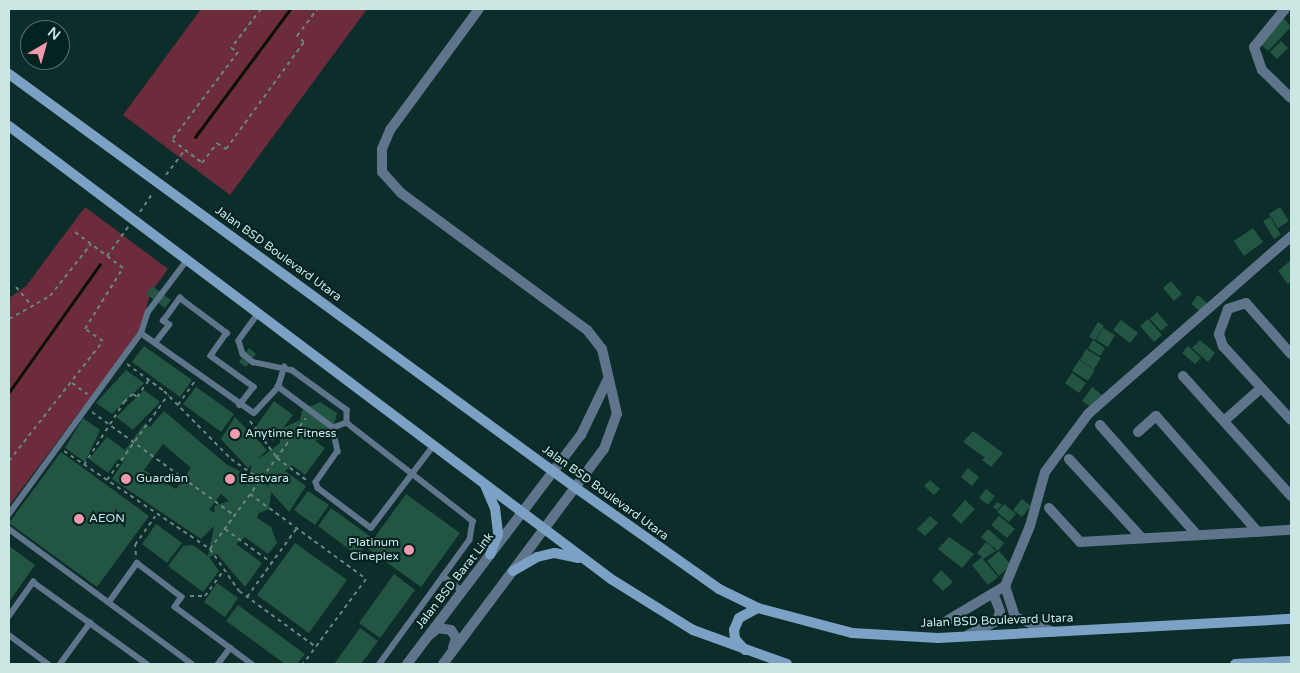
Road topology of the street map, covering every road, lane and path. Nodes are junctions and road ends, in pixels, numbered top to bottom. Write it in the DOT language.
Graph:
graph roads {
  1 [pos="261,9"];
  2 [pos="317,9"];
  3 [pos="479,9"];
  4 [pos="1285,9"];
  5 [pos="9,74"];
  6 [pos="1291,98"];
  7 [pos="9,126"];
  8 [pos="184,150"];
  9 [pos="160,183"];
  10 [pos="134,220"];
  11 [pos="75,232"];
  12 [pos="1291,236"];
  13 [pos="91,244"];
  14 [pos="107,256"];
  15 [pos="188,259"];
  16 [pos="16,287"];
  17 [pos="31,305"];
  18 [pos="259,313"];
  19 [pos="9,319"];
  20 [pos="141,333"];
  21 [pos="155,343"];
  22 [pos="1291,354"];
  23 [pos="121,360"];
  24 [pos="284,367"];
  25 [pos="199,375"];
  26 [pos="1183,376"];
  27 [pos="149,380"];
  28 [pos="607,381"];
  29 [pos="72,383"];
  30 [pos="278,387"];
  31 [pos="1261,388"];
  32 [pos="168,395"];
  33 [pos="93,398"];
  34 [pos="178,405"];
  35 [pos="240,406"];
  36 [pos="86,407"];
  37 [pos="248,411"];
  38 [pos="311,412"];
  39 [pos="1291,420"];
  40 [pos="1224,421"];
  41 [pos="108,423"];
  42 [pos="347,423"];
  43 [pos="1100,425"];
  44 [pos="333,428"];
  45 [pos="1138,432"];
  46 [pos="134,442"];
  47 [pos="434,445"];
  48 [pos="58,446"];
  49 [pos="277,458"];
  50 [pos="1069,459"];
  51 [pos="9,462"];
  52 [pos="84,465"];
  53 [pos="414,472"];
  54 [pos="554,472"];
  55 [pos="261,480"];
  56 [pos="106,481"];
  57 [pos="316,482"];
  58 [pos="484,483"];
  59 [pos="576,488"];
  60 [pos="250,494"];
  61 [pos="1291,496"];
  62 [pos="1049,508"];
  63 [pos="523,513"];
  64 [pos="9,514"];
  65 [pos="155,516"];
  66 [pos="235,516"];
  67 [pos="297,528"];
  68 [pos="9,529"];
  69 [pos="225,529"];
  70 [pos="545,529"];
  71 [pos="1291,530"];
  72 [pos="1258,532"];
  73 [pos="1197,535"];
  74 [pos="1142,538"];
  75 [pos="210,549"];
  76 [pos="490,555"];
  77 [pos="582,558"];
  78 [pos="272,563"];
  79 [pos="137,564"];
  80 [pos="224,570"];
  81 [pos="513,570"];
  82 [pos="442,576"];
  83 [pos="1005,586"];
  84 [pos="462,591"];
  85 [pos="994,595"];
  86 [pos="182,597"];
  87 [pos="247,597"];
  88 [pos="109,602"];
  89 [pos="758,608"];
  90 [pos="9,616"];
  91 [pos="1291,619"];
  92 [pos="948,620"];
  93 [pos="90,623"];
  94 [pos="1054,632"];
  95 [pos="9,635"];
  96 [pos="962,637"];
  97 [pos="426,638"];
  98 [pos="316,646"];
  99 [pos="230,648"];
  100 [pos="747,652"];
  101 [pos="450,655"];
  102 [pos="1291,661"];
  103 [pos="48,664"];
  104 [pos="60,664"];
  105 [pos="147,664"];
  106 [pos="192,664"];
  107 [pos="218,664"];
  108 [pos="252,664"];
  109 [pos="303,664"];
  110 [pos="380,664"];
  111 [pos="406,664"];
  112 [pos="443,664"];
  113 [pos="787,664"];
  114 [pos="1235,664"];
  1 -- 8 [label="path"];
  2 -- 8 [label="path"];
  3 -- 28 [label="street"];
  4 -- 6 [label="street"];
  5 -- 9 [label="main road, Jalan BSD Boulevard Utara"];
  7 -- 10 [label="main road"];
  8 -- 9 [label="path"];
  9 -- 10 [label="path"];
  9 -- 54 [label="main road, Jalan BSD Boulevard Utara"];
  10 -- 14 [label="path"];
  10 -- 15 [label="main road"];
  11 -- 13 [label="path"];
  12 -- 83 [label="street"];
  13 -- 14 [label="path"];
  13 -- 17 [label="path"];
  14 -- 29 [label="path"];
  15 -- 18 [label="main road"];
  15 -- 20 [label="lane"];
  16 -- 17 [label="path"];
  17 -- 19 [label="path"];
  18 -- 24 [label="lane"];
  18 -- 47 [label="main road"];
  20 -- 21 [label="lane"];
  20 -- 23 [label="lane"];
  21 -- 25 [label="lane"];
  21 -- 35 [label="lane"];
  22 -- 31 [label="street"];
  23 -- 27 [label="path"];
  23 -- 33 [label="lane"];
  24 -- 30 [label="lane"];
  24 -- 42 [label="lane"];
  25 -- 34 [label="path"];
  25 -- 35 [label="lane"];
  26 -- 40 [label="street"];
  27 -- 32 [label="path"];
  27 -- 41 [label="path"];
  28 -- 54 [label="street, Jalan BSD Barat Link"];
  28 -- 59 [label="street"];
  29 -- 33 [label="path"];
  29 -- 51 [label="path"];
  30 -- 37 [label="lane"];
  30 -- 38 [label="lane"];
  31 -- 39 [label="street"];
  31 -- 40 [label="street"];
  32 -- 34 [label="path"];
  32 -- 46 [label="path"];
  33 -- 36 [label="lane"];
  34 -- 55 [label="path"];
  35 -- 37 [label="lane"];
  36 -- 41 [label="path"];
  36 -- 48 [label="lane"];
  37 -- 49 [label="path"];
  38 -- 44 [label="lane"];
  38 -- 49 [label="path"];
  40 -- 61 [label="street"];
  41 -- 46 [label="path"];
  41 -- 52 [label="path"];
  42 -- 44 [label="lane"];
  42 -- 53 [label="lane"];
  43 -- 73 [label="street"];
  44 -- 57 [label="lane"];
  45 -- 72 [label="street"];
  46 -- 56 [label="path"];
  46 -- 66 [label="path"];
  47 -- 53 [label="lane"];
  47 -- 58 [label="main road"];
  48 -- 52 [label="path"];
  48 -- 64 [label="lane"];
  49 -- 55 [label="path"];
  49 -- 57 [label="path"];
  50 -- 74 [label="street"];
  52 -- 56 [label="path"];
  53 -- 57 [label="lane"];
  53 -- 82 [label="lane"];
  54 -- 59 [label="main road, Jalan BSD Boulevard Utara"];
  54 -- 63 [label="street, Jalan BSD Barat Link"];
  55 -- 60 [label="path"];
  56 -- 65 [label="path"];
  58 -- 63 [label="main road"];
  58 -- 76 [label="main road"];
  59 -- 70 [label="street"];
  59 -- 89 [label="main road, Jalan BSD Boulevard Utara"];
  60 -- 66 [label="path"];
  60 -- 67 [label="path"];
  62 -- 74 [label="street"];
  63 -- 70 [label="main road"];
  63 -- 76 [label="street, Jalan BSD Barat Link"];
  65 -- 75 [label="path"];
  65 -- 79 [label="path"];
  66 -- 69 [label="path"];
  67 -- 78 [label="path"];
  67 -- 98 [label="path"];
  68 -- 88 [label="lane"];
  69 -- 75 [label="path"];
  69 -- 78 [label="path"];
  70 -- 77 [label="main road"];
  70 -- 81 [label="street"];
  71 -- 72 [label="street"];
  72 -- 73 [label="street"];
  73 -- 74 [label="street"];
  75 -- 80 [label="path"];
  76 -- 84 [label="street, Jalan BSD Barat Link"];
  77 -- 81 [label="main road"];
  77 -- 100 [label="main road"];
  78 -- 87 [label="path"];
  79 -- 86 [label="lane"];
  79 -- 88 [label="lane"];
  80 -- 86 [label="path"];
  80 -- 87 [label="path"];
  81 -- 101 [label="street"];
  82 -- 84 [label="lane"];
  82 -- 110 [label="lane"];
  83 -- 85 [label="street"];
  83 -- 94 [label="street"];
  84 -- 97 [label="street, Jalan BSD Barat Link"];
  85 -- 92 [label="street"];
  85 -- 96 [label="street"];
  86 -- 99 [label="lane"];
  87 -- 98 [label="path"];
  88 -- 106 [label="lane"];
  89 -- 96 [label="main road, Jalan BSD Boulevard Utara"];
  89 -- 100 [label="main road"];
  90 -- 93 [label="lane"];
  91 -- 94 [label="main road, Jalan BSD Boulevard Utara"];
  93 -- 104 [label="lane"];
  93 -- 105 [label="lane"];
  94 -- 96 [label="main road, Jalan BSD Boulevard Utara"];
  95 -- 103 [label="lane"];
  97 -- 101 [label="street"];
  97 -- 111 [label="street, Jalan BSD Barat Link"];
  98 -- 109 [label="path"];
  99 -- 107 [label="lane"];
  99 -- 108 [label="lane"];
  100 -- 113 [label="main road"];
  101 -- 112 [label="street"];
  102 -- 114 [label="main road"];
}
